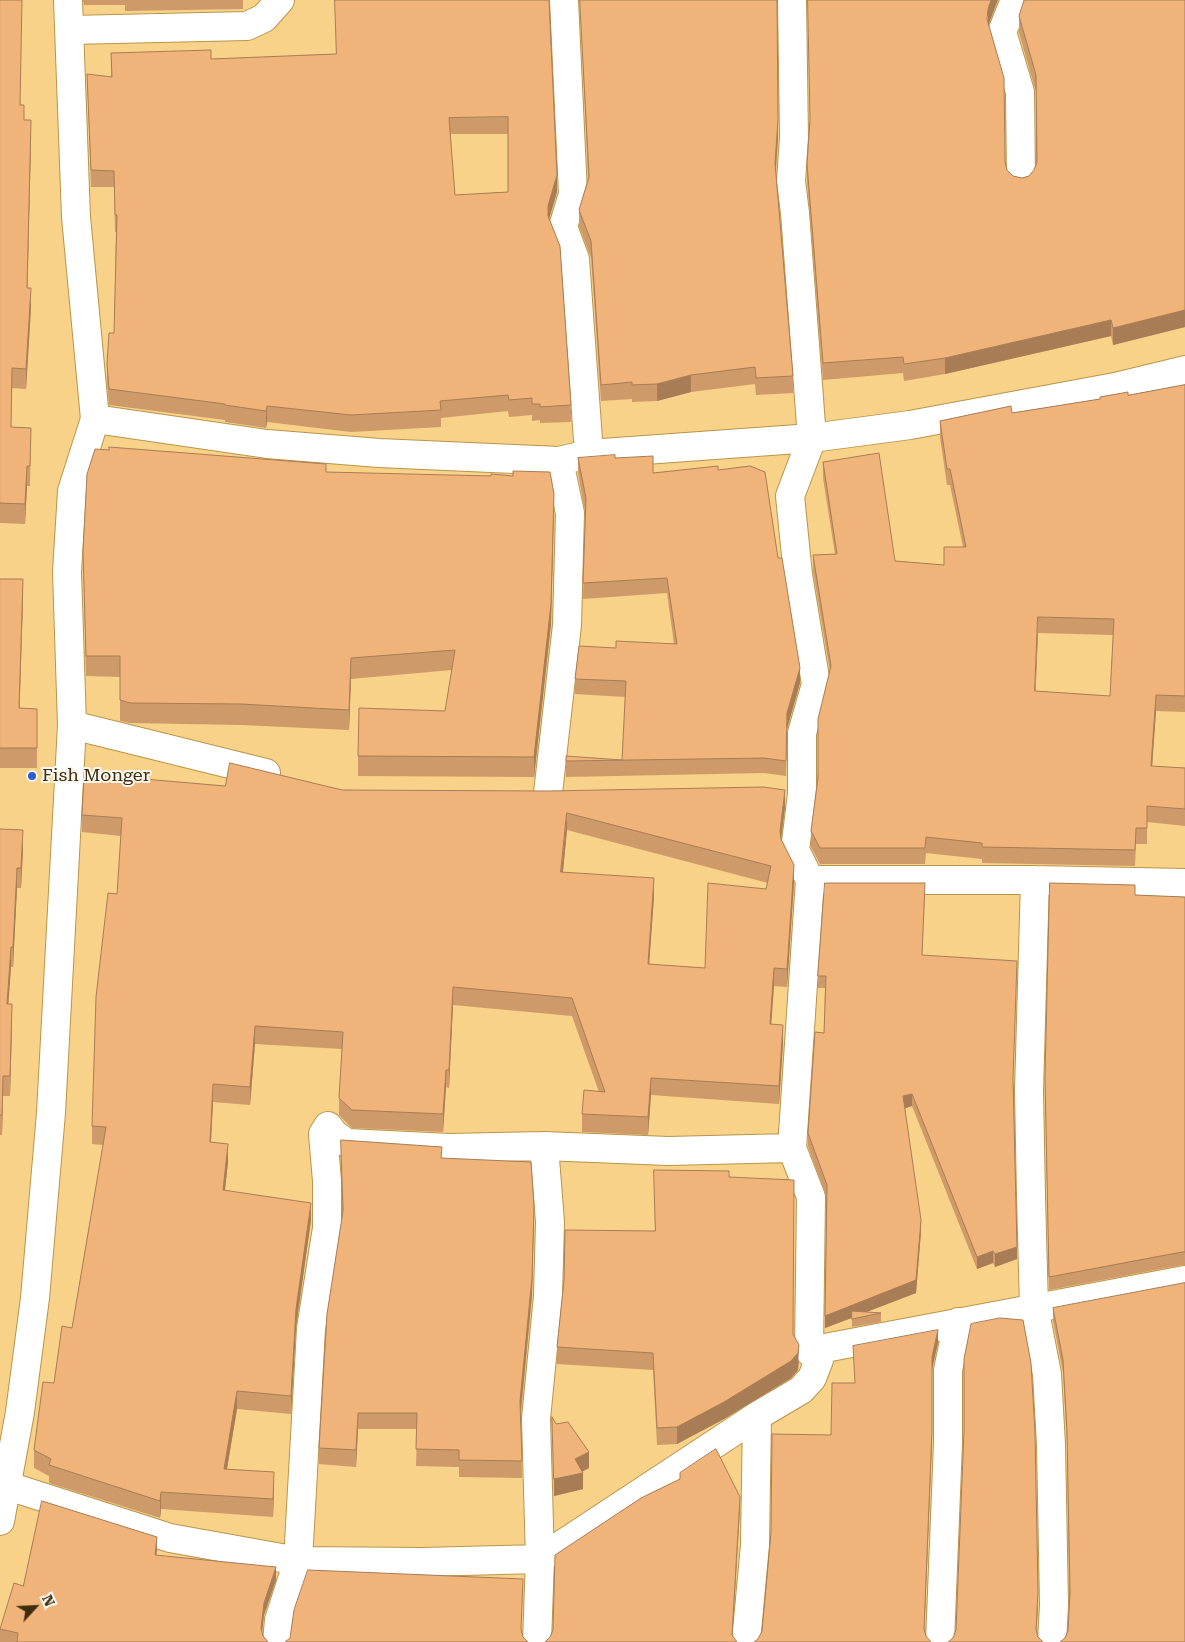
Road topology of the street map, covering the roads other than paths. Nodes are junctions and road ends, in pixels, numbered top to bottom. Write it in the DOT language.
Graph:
graph roads {
  1 [pos="68,0"];
  2 [pos="280,0"];
  3 [pos="564,0"];
  4 [pos="792,0"];
  5 [pos="1015,0"];
  6 [pos="71,30"];
  7 [pos="1021,180"];
  8 [pos="1185,370"];
  9 [pos="95,419"];
  10 [pos="812,438"];
  11 [pos="589,454"];
  12 [pos="559,461"];
  13 [pos="72,725"];
  14 [pos="294,780"];
  15 [pos="773,790"];
  16 [pos="519,792"];
  17 [pos="578,792"];
  18 [pos="548,793"];
  19 [pos="802,794"];
  20 [pos="810,880"];
  21 [pos="1035,880"];
  22 [pos="1185,883"];
  23 [pos="544,1146"];
  24 [pos="792,1148"];
  25 [pos="1185,1280"];
  26 [pos="1034,1307"];
  27 [pos="958,1322"];
  28 [pos="809,1351"];
  29 [pos="10,1408"];
  30 [pos="758,1416"];
  31 [pos="5,1485"];
  32 [pos="0,1521"];
  33 [pos="540,1559"];
  34 [pos="298,1561"];
  35 [pos="278,1642"];
  36 [pos="537,1642"];
  37 [pos="746,1642"];
  38 [pos="940,1642"];
  39 [pos="1052,1642"];
  1 -- 6 [label="street"];
  2 -- 6 [label="street"];
  3 -- 11 [label="street"];
  4 -- 10 [label="street"];
  5 -- 7 [label="street"];
  6 -- 9 [label="street"];
  8 -- 10 [label="street"];
  9 -- 12 [label="street"];
  9 -- 13 [label="street"];
  10 -- 11 [label="street"];
  10 -- 19 [label="street"];
  11 -- 12 [label="street"];
  12 -- 18 [label="street"];
  13 -- 14 [label="street"];
  13 -- 29 [label="street"];
  15 -- 19 [label="street"];
  16 -- 18 [label="street"];
  17 -- 18 [label="street"];
  19 -- 20 [label="street"];
  20 -- 21 [label="street"];
  20 -- 24 [label="street"];
  21 -- 22 [label="street"];
  21 -- 26 [label="street"];
  23 -- 24 [label="street"];
  23 -- 33 [label="street"];
  23 -- 34 [label="street"];
  24 -- 28 [label="street"];
  25 -- 26 [label="street"];
  26 -- 27 [label="street"];
  26 -- 39 [label="street"];
  27 -- 28 [label="street"];
  27 -- 38 [label="street"];
  28 -- 30 [label="street"];
  29 -- 31 [label="street"];
  30 -- 33 [label="street"];
  30 -- 37 [label="street"];
  31 -- 32 [label="street"];
  31 -- 34 [label="street"];
  33 -- 34 [label="street"];
  33 -- 36 [label="street"];
  34 -- 35 [label="street"];
}
